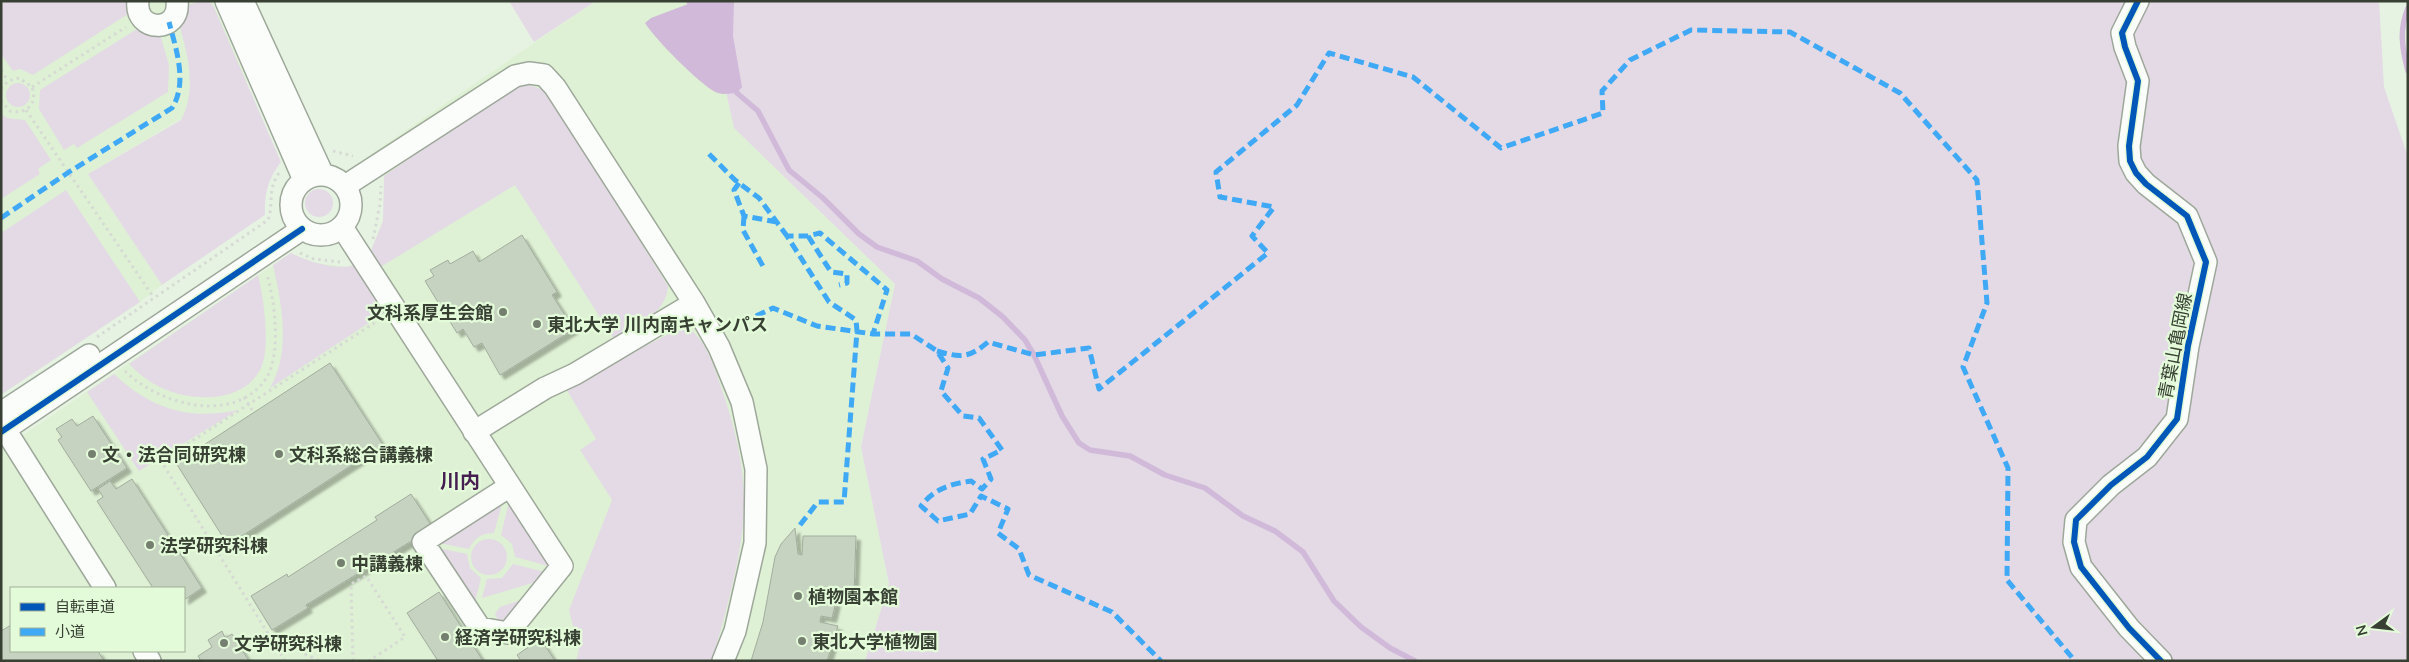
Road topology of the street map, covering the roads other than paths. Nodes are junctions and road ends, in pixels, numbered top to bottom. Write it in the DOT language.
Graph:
graph roads {
  1 [pos="177,1"];
  2 [pos="226,1"];
  3 [pos="243,1"];
  4 [pos="2138,1"];
  5 [pos="140,9"];
  6 [pos="313,177"];
  7 [pos="345,186"];
  8 [pos="297,223"];
  9 [pos="342,227"];
  10 [pos="694,303"];
  11 [pos="2,424"];
  12 [pos="474,432"];
  13 [pos="510,486"];
  14 [pos="104,587"];
  15 [pos="723,661"];
  16 [pos="2161,661"];
  1 -- 5 [label="street"];
  2 -- 6 [label="street"];
  3 -- 6 [label="street"];
  4 -- 16 [label="street, 青葉山亀岡線"];
  6 -- 7 [label="street"];
  6 -- 8 [label="street"];
  7 -- 9 [label="street"];
  7 -- 10 [label="street"];
  8 -- 9 [label="street"];
  8 -- 11 [label="street"];
  9 -- 12 [label="street"];
  10 -- 12 [label="street"];
  10 -- 15 [label="street"];
  11 -- 14 [label="street"];
  12 -- 13 [label="street"];
  13 -- 13 [label="street"];
}
